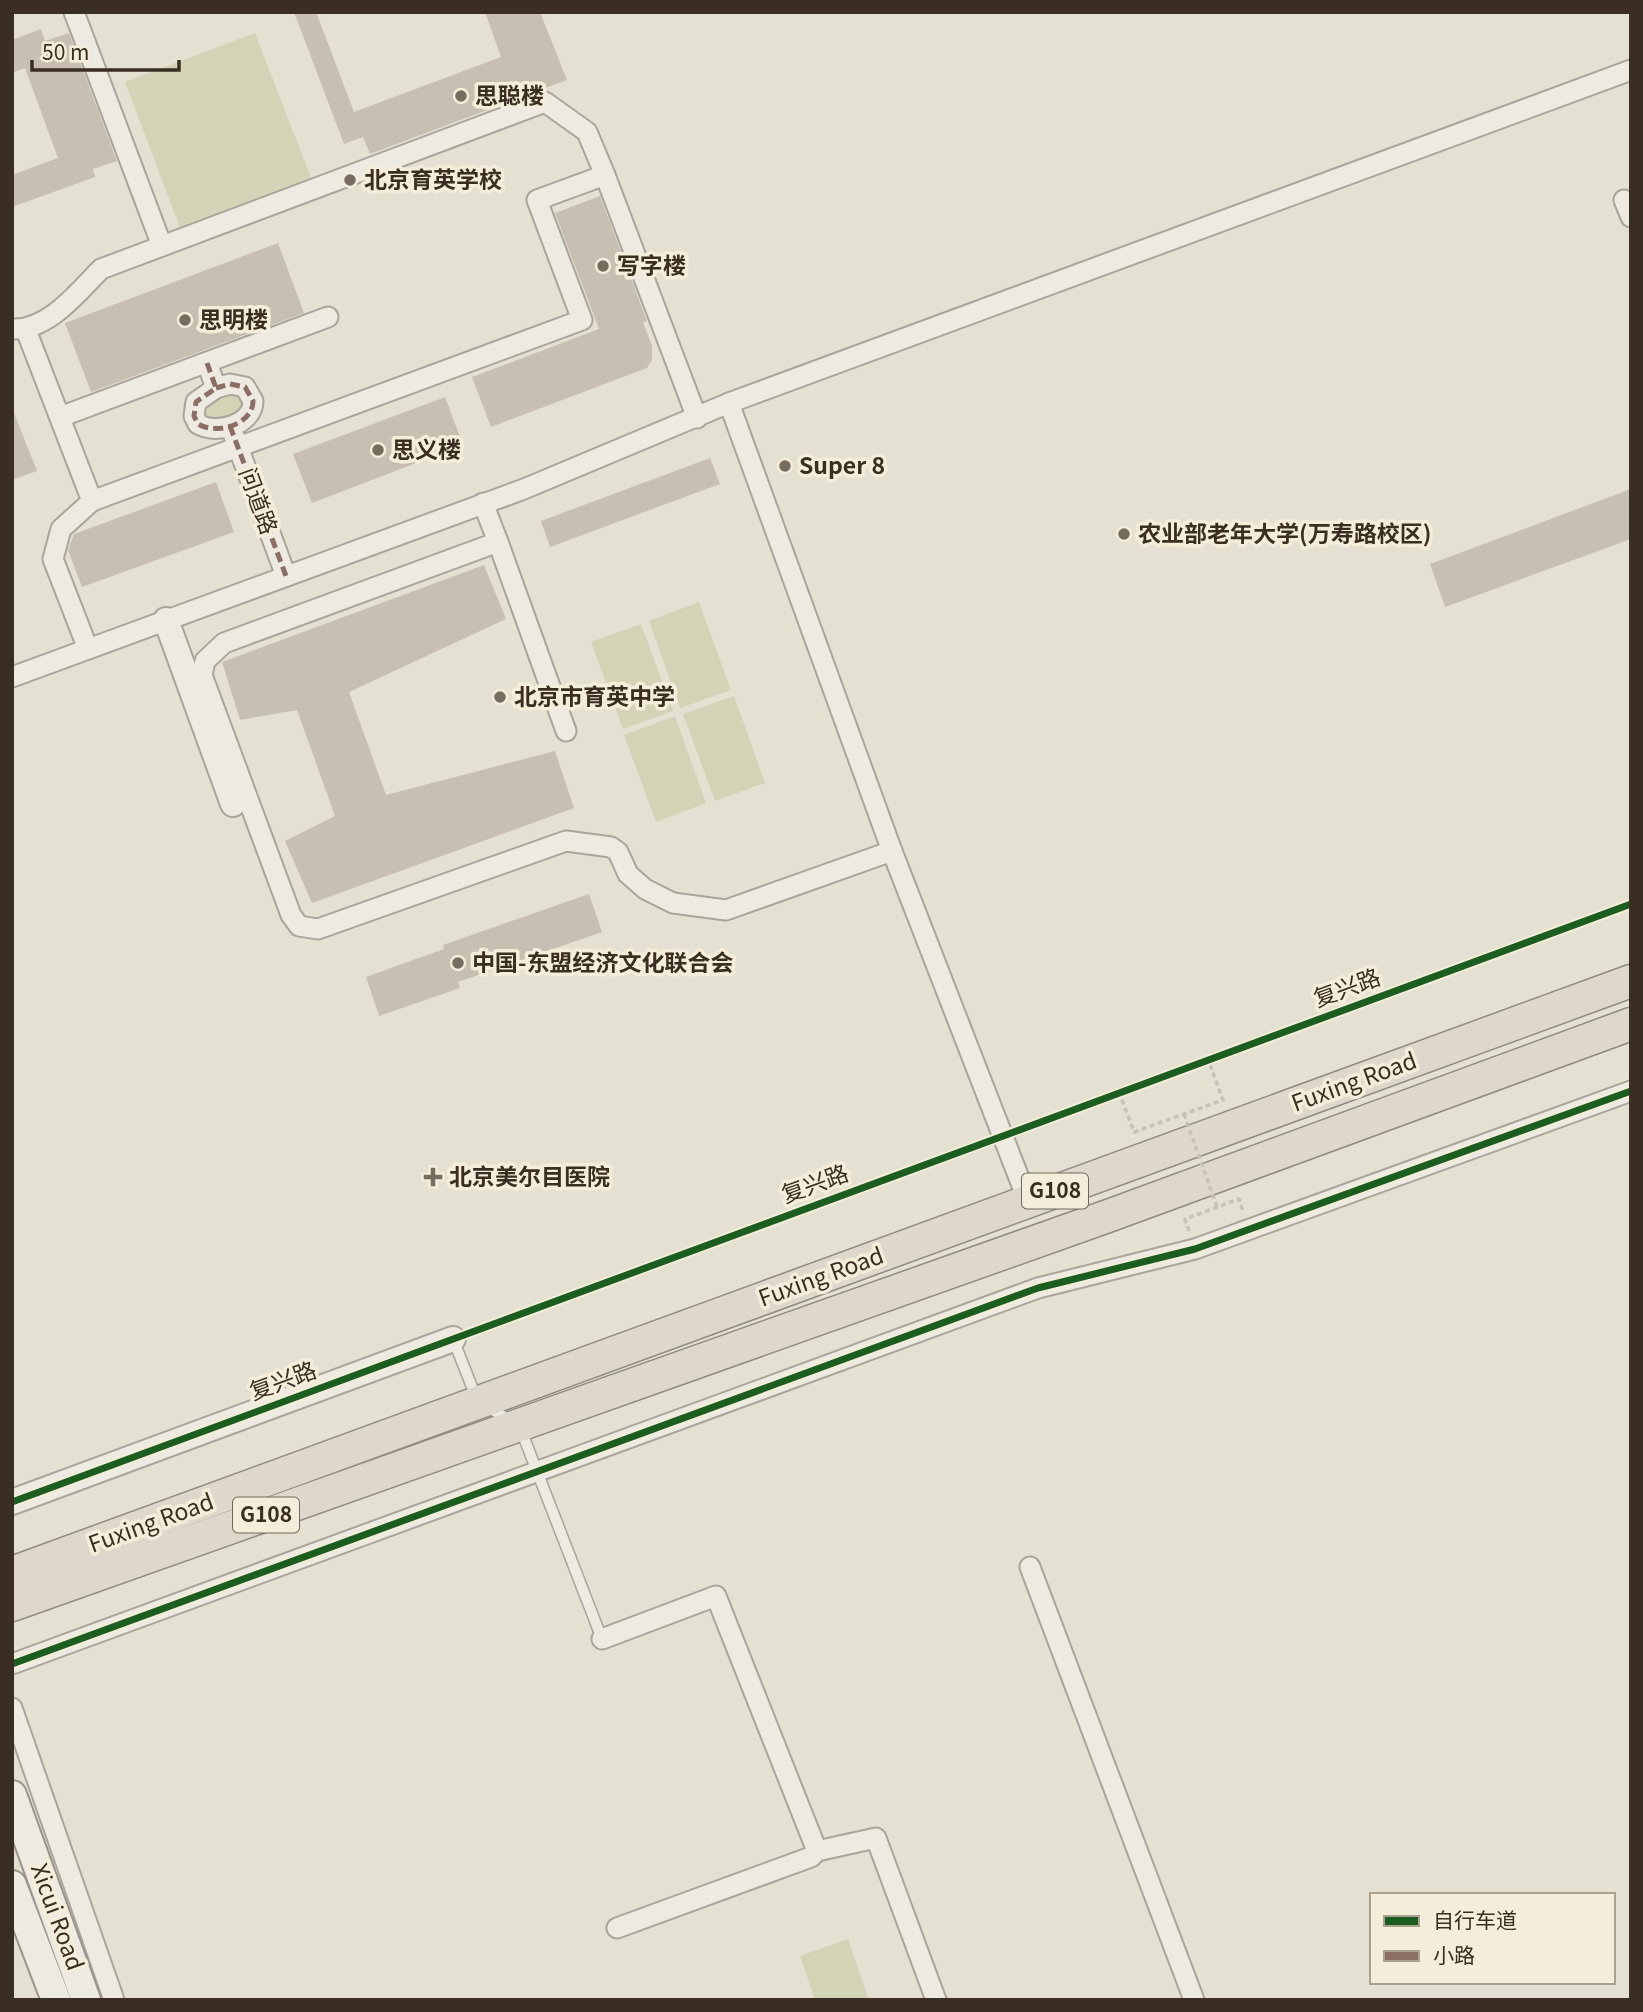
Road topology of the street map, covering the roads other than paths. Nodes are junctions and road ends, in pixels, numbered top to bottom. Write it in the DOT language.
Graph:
graph roads {
  1 [pos="74,12"];
  2 [pos="1631,70"];
  3 [pos="605,175"];
  4 [pos="162,246"];
  5 [pos="328,317"];
  6 [pos="19,330"];
  7 [pos="207,363"];
  8 [pos="216,388"];
  9 [pos="729,403"];
  10 [pos="60,417"];
  11 [pos="697,418"];
  12 [pos="230,426"];
  13 [pos="238,447"];
  14 [pos="92,500"];
  15 [pos="483,503"];
  16 [pos="498,542"];
  17 [pos="286,576"];
  18 [pos="166,620"];
  19 [pos="88,649"];
  20 [pos="12,677"];
  21 [pos="566,732"];
  22 [pos="233,804"];
  23 [pos="892,851"];
  24 [pos="1631,981"];
  25 [pos="1631,1024"];
  26 [pos="1631,1091"];
  27 [pos="1028,1201"];
  28 [pos="453,1339"];
  29 [pos="478,1402"];
  30 [pos="519,1426"];
  31 [pos="538,1472"];
  32 [pos="12,1502"];
  33 [pos="1030,1567"];
  34 [pos="12,1573"];
  35 [pos="12,1605"];
  36 [pos="602,1639"];
  37 [pos="12,1664"];
  38 [pos="12,1708"];
  39 [pos="12,1795"];
  40 [pos="817,1851"];
  41 [pos="12,1885"];
  42 [pos="617,1928"];
  43 [pos="56,2000"];
  44 [pos="86,2000"];
  45 [pos="114,2000"];
  46 [pos="936,2000"];
  47 [pos="1194,2000"];
  1 -- 4 [label="street"];
  2 -- 9 [label="street"];
  3 -- 4 [label="street"];
  3 -- 11 [label="street"];
  3 -- 13 [label="street"];
  4 -- 6 [label="street"];
  5 -- 7 [label="street"];
  6 -- 10 [label="street"];
  7 -- 8 [label="street"];
  7 -- 10 [label="street"];
  8 -- 12 [label="street"];
  8 -- 12 [label="street"];
  9 -- 11 [label="street"];
  9 -- 23 [label="street"];
  10 -- 14 [label="street"];
  11 -- 15 [label="street"];
  12 -- 13 [label="street, 问道路"];
  13 -- 14 [label="street"];
  13 -- 17 [label="street, 问道路"];
  14 -- 19 [label="street"];
  15 -- 16 [label="street"];
  15 -- 17 [label="street"];
  16 -- 21 [label="street"];
  16 -- 23 [label="street"];
  17 -- 18 [label="street"];
  18 -- 19 [label="street"];
  18 -- 22 [label="street"];
  19 -- 20 [label="street"];
  23 -- 27 [label="street"];
  24 -- 27 [label="highway, Fuxing Road / G108"];
  25 -- 30 [label="highway, Fuxing Road / G108"];
  26 -- 31 [label="street"];
  27 -- 29 [label="highway, Fuxing Road / G108"];
  28 -- 29 [label="lane"];
  28 -- 32 [label="street, 复兴路"];
  29 -- 30 [label="lane"];
  29 -- 34 [label="highway, Fuxing Road / G108"];
  30 -- 31 [label="lane"];
  30 -- 35 [label="highway, Fuxing Road / G108"];
  31 -- 36 [label="lane"];
  31 -- 37 [label="street"];
  33 -- 47 [label="street"];
  36 -- 40 [label="street"];
  38 -- 45 [label="street"];
  39 -- 44 [label="main road, Xicui Road"];
  40 -- 42 [label="street"];
  40 -- 46 [label="street"];
  41 -- 43 [label="main road, Xicui Road"];
}
